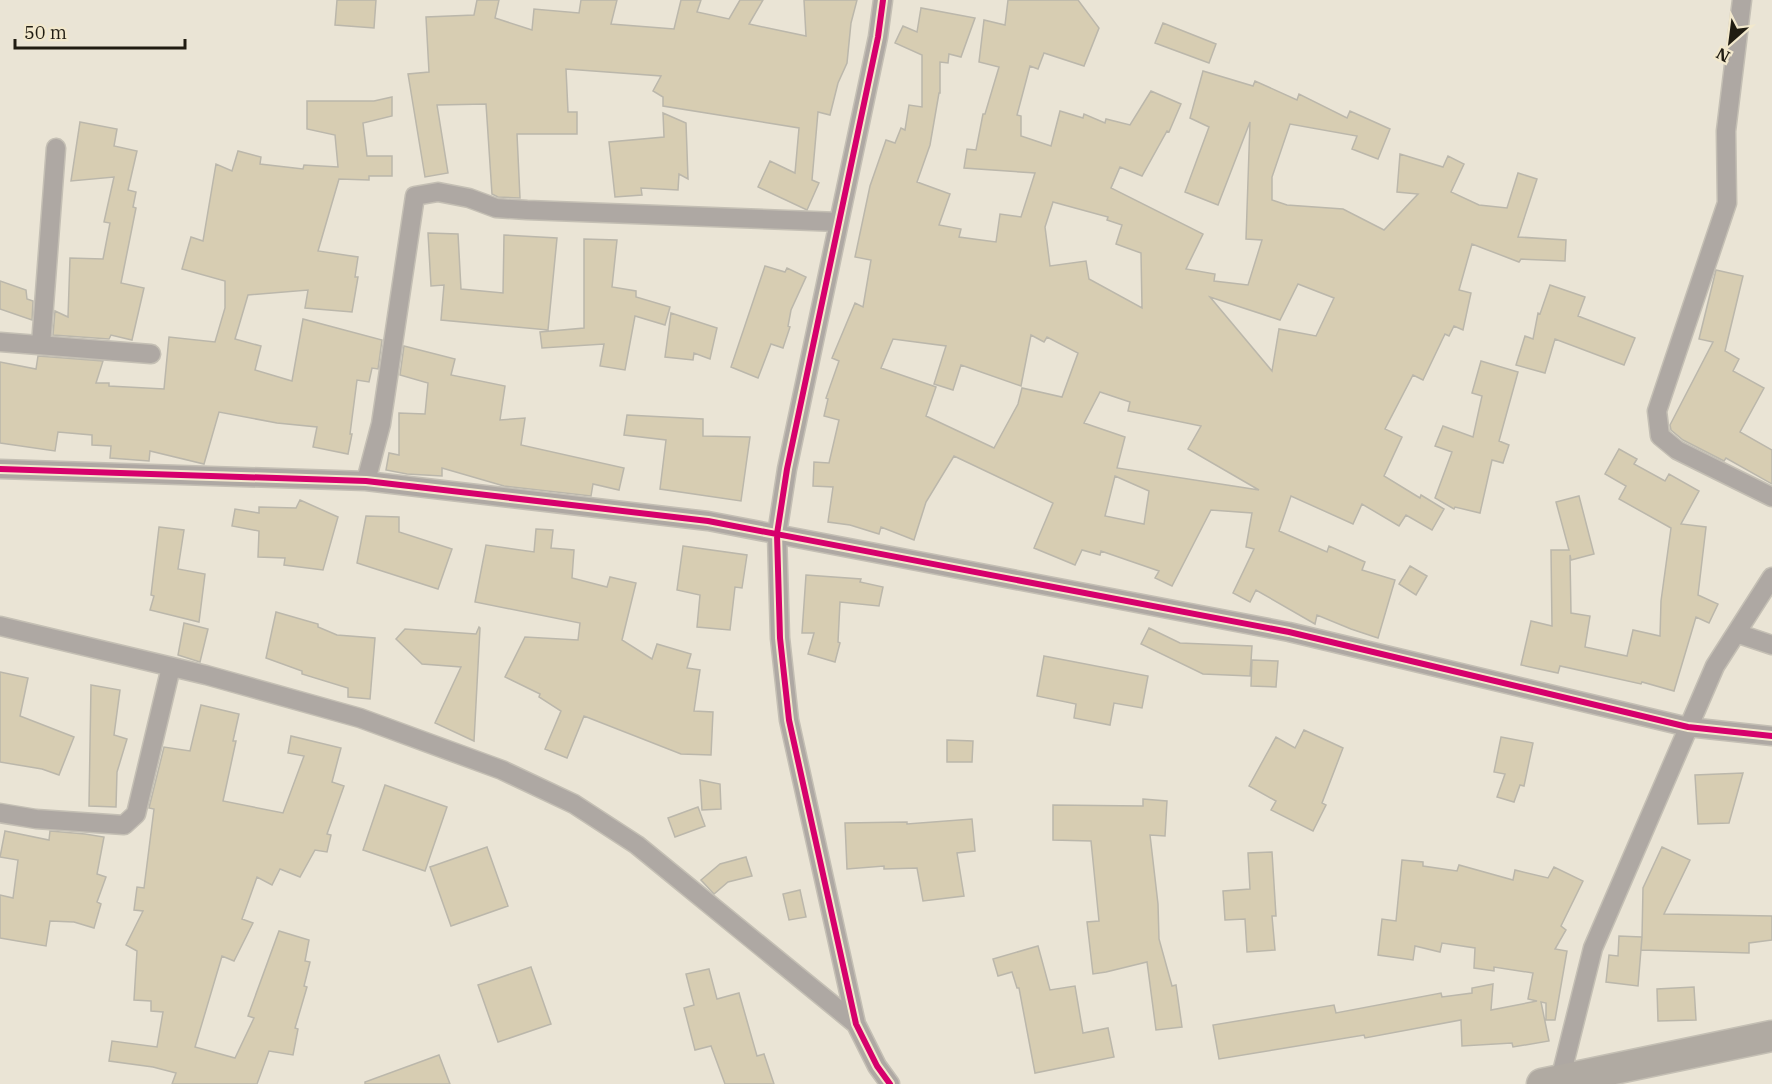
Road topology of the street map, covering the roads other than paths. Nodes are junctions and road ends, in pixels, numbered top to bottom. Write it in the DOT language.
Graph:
graph roads {
  1 [pos="882,0"];
  2 [pos="1742,0"];
  3 [pos="56,148"];
  4 [pos="839,222"];
  5 [pos="0,342"];
  6 [pos="41,345"];
  7 [pos="151,354"];
  8 [pos="0,469"];
  9 [pos="366,481"];
  10 [pos="1772,497"];
  11 [pos="777,534"];
  12 [pos="1772,577"];
  13 [pos="0,626"];
  14 [pos="1736,633"];
  15 [pos="1772,645"];
  16 [pos="171,667"];
  17 [pos="1688,727"];
  18 [pos="1772,736"];
  19 [pos="0,813"];
  20 [pos="856,1024"];
  21 [pos="1772,1036"];
  22 [pos="878,1075"];
  23 [pos="1551,1082"];
  24 [pos="890,1084"];
  1 -- 4 [label="street"];
  2 -- 10 [label="street"];
  3 -- 6 [label="street"];
  4 -- 9 [label="street"];
  4 -- 11 [label="street"];
  5 -- 6 [label="street"];
  6 -- 7 [label="street"];
  8 -- 9 [label="street"];
  9 -- 11 [label="street"];
  11 -- 17 [label="street"];
  11 -- 20 [label="street"];
  12 -- 14 [label="street"];
  13 -- 16 [label="street"];
  14 -- 15 [label="street"];
  14 -- 17 [label="street"];
  16 -- 19 [label="street"];
  16 -- 20 [label="street"];
  17 -- 18 [label="street"];
  17 -- 23 [label="street"];
  20 -- 22 [label="street"];
  21 -- 23 [label="main road"];
  22 -- 24 [label="street"];
}
